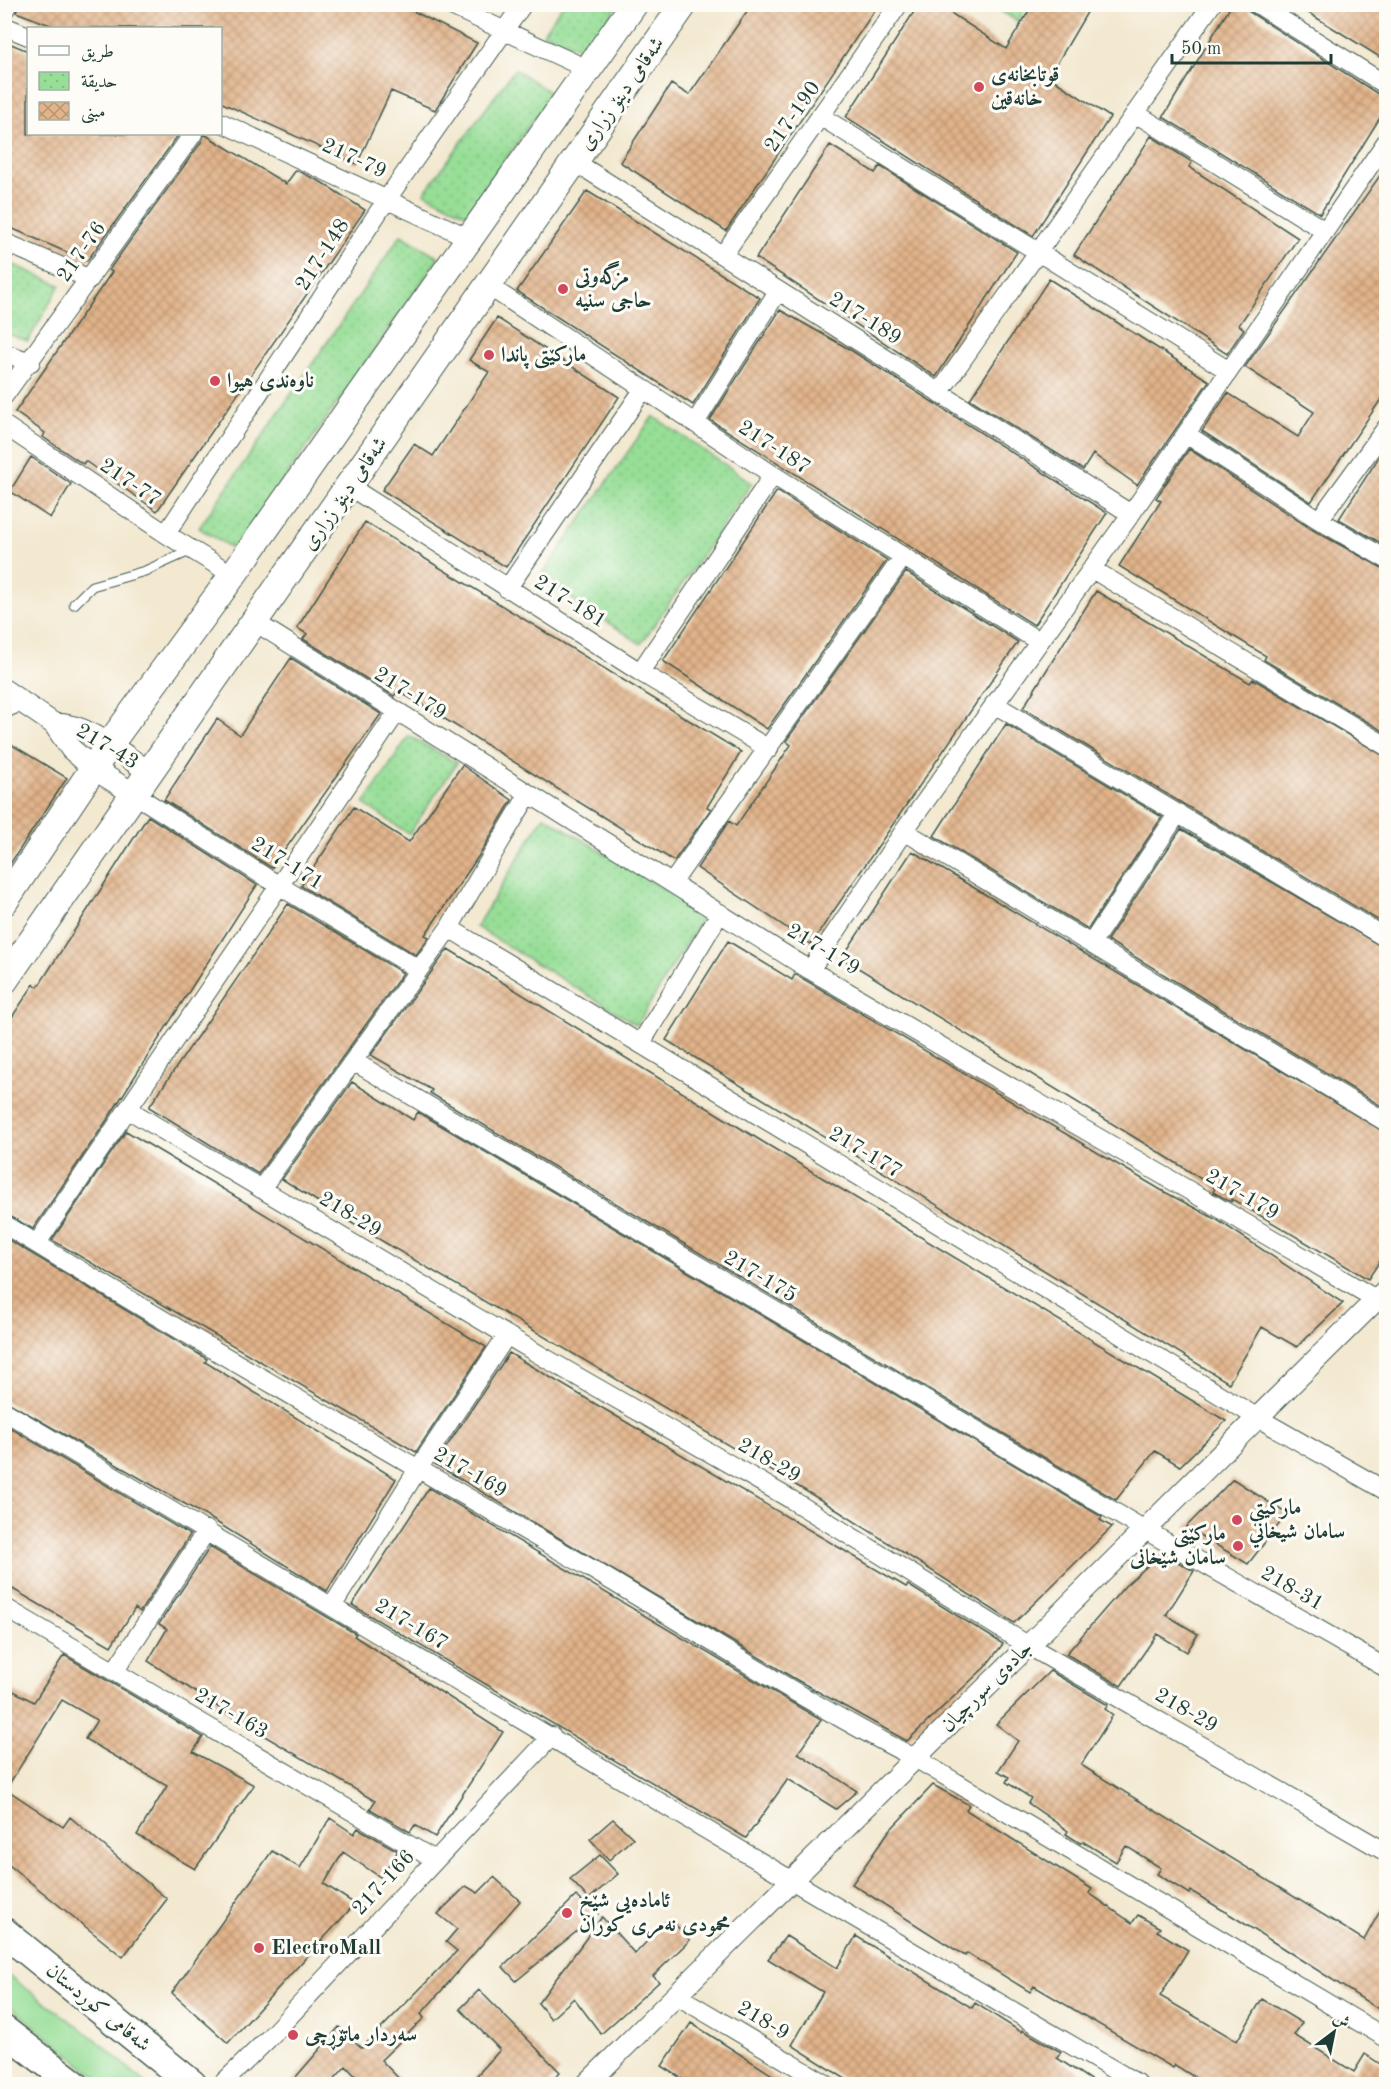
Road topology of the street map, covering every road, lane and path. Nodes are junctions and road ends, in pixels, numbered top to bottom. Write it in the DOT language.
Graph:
graph roads {
  1 [pos="8,4"];
  2 [pos="447,4"];
  3 [pos="523,4"];
  4 [pos="634,4"];
  5 [pos="684,4"];
  6 [pos="899,4"];
  7 [pos="1212,4"];
  8 [pos="1257,4"];
  9 [pos="4,11"];
  10 [pos="4,26"];
  11 [pos="504,31"];
  12 [pos="27,36"];
  13 [pos="587,69"];
  14 [pos="1386,86"];
  15 [pos="1135,113"];
  16 [pos="820,116"];
  17 [pos="222,123"];
  18 [pos="193,135"];
  19 [pos="1386,142"];
  20 [pos="575,162"];
  21 [pos="387,199"];
  22 [pos="1325,231"];
  23 [pos="469,238"];
  24 [pos="4,242"];
  25 [pos="1038,252"];
  26 [pos="723,255"];
  27 [pos="90,279"];
  28 [pos="490,286"];
  29 [pos="778,291"];
  30 [pos="4,353"];
  31 [pos="31,362"];
  32 [pos="1229,371"];
  33 [pos="643,390"];
  34 [pos="939,393"];
  35 [pos="4,396"];
  36 [pos="695,423"];
  37 [pos="4,425"];
  38 [pos="1386,428"];
  39 [pos="1186,434"];
  40 [pos="773,475"];
  41 [pos="350,487"];
  42 [pos="1131,514"];
  43 [pos="1319,520"];
  44 [pos="166,534"];
  45 [pos="192,550"];
  46 [pos="903,557"];
  47 [pos="1386,559"];
  48 [pos="1092,568"];
  49 [pos="233,575"];
  50 [pos="507,589"];
  51 [pos="74,604"];
  52 [pos="255,622"];
  53 [pos="1038,641"];
  54 [pos="640,672"];
  55 [pos="10,700"];
  56 [pos="994,704"];
  57 [pos="397,712"];
  58 [pos="54,724"];
  59 [pos="110,745"];
  60 [pos="1386,746"];
  61 [pos="769,749"];
  62 [pos="94,769"];
  63 [pos="142,783"];
  64 [pos="528,795"];
  65 [pos="1178,813"];
  66 [pos="904,831"];
  67 [pos="672,884"];
  68 [pos="278,885"];
  69 [pos="4,902"];
  70 [pos="720,913"];
  71 [pos="449,928"];
  72 [pos="1386,939"];
  73 [pos="1091,944"];
  74 [pos="418,969"];
  75 [pos="810,970"];
  76 [pos="4,981"];
  77 [pos="641,1043"];
  78 [pos="353,1061"];
  79 [pos="129,1110"];
  80 [pos="1386,1122"];
  81 [pos="261,1189"];
  82 [pos="4,1224"];
  83 [pos="37,1244"];
  84 [pos="1383,1298"];
  85 [pos="507,1335"];
  86 [pos="4,1411"];
  87 [pos="1258,1419"];
  88 [pos="418,1469"];
  89 [pos="1386,1491"];
  90 [pos="207,1530"];
  91 [pos="1145,1530"];
  92 [pos="333,1605"];
  93 [pos="4,1608"];
  94 [pos="1029,1646"];
  95 [pos="1386,1668"];
  96 [pos="114,1671"];
  97 [pos="552,1736"];
  98 [pos="915,1758"];
  99 [pos="1386,1852"];
  100 [pos="435,1860"];
  101 [pos="791,1882"];
  102 [pos="4,1932"];
  103 [pos="676,1995"];
  104 [pos="4,2030"];
  105 [pos="1386,2038"];
  106 [pos="63,2081"];
  107 [pos="192,2085"];
  108 [pos="222,2085"];
  109 [pos="587,2085"];
  110 [pos="826,2085"];
  111 [pos="1138,2085"];
  1 -- 9 [label="street"];
  2 -- 11 [label="street"];
  3 -- 11 [label="street, 217-148"];
  4 -- 13 [label="main road, شەقامی دینۆ زراری"];
  5 -- 20 [label="main road, شەقامی دینۆ زراری"];
  6 -- 16 [label="street, 217-190"];
  7 -- 15 [label="street"];
  8 -- 14 [label="street"];
  10 -- 12 [label="street"];
  11 -- 13 [label="street"];
  11 -- 21 [label="street, 217-148"];
  13 -- 23 [label="main road, شەقامی دینۆ زراری"];
  15 -- 22 [label="street"];
  15 -- 25 [label="street"];
  16 -- 25 [label="street"];
  16 -- 26 [label="street, 217-190"];
  17 -- 21 [label="street, 217-79"];
  18 -- 27 [label="street, 217-76"];
  19 -- 22 [label="street"];
  20 -- 26 [label="street, 217-189"];
  20 -- 28 [label="main road, شەقامی دینۆ زراری"];
  21 -- 23 [label="street, 217-79"];
  21 -- 44 [label="street, 217-148"];
  22 -- 32 [label="street"];
  23 -- 49 [label="main road, شەقامی دینۆ زراری"];
  24 -- 27 [label="street"];
  25 -- 32 [label="street"];
  25 -- 34 [label="street"];
  26 -- 29 [label="street, 217-189"];
  27 -- 31 [label="street, 217-76"];
  28 -- 33 [label="street, 217-187"];
  28 -- 41 [label="main road, شەقامی دینۆ زراری"];
  29 -- 34 [label="street, 217-189"];
  29 -- 36 [label="street"];
  30 -- 31 [label="street"];
  31 -- 35 [label="street, 217-76"];
  32 -- 39 [label="street"];
  33 -- 36 [label="street, 217-187"];
  33 -- 50 [label="street"];
  34 -- 42 [label="street, 217-189"];
  36 -- 40 [label="street, 217-187"];
  37 -- 44 [label="street, 217-77"];
  38 -- 43 [label="street"];
  39 -- 42 [label="street"];
  39 -- 43 [label="street"];
  40 -- 46 [label="street, 217-187"];
  40 -- 54 [label="street"];
  41 -- 50 [label="street, 217-181"];
  41 -- 52 [label="main road, شەقامی دینۆ زراری"];
  42 -- 48 [label="street"];
  43 -- 47 [label="street"];
  44 -- 45 [label="street, 217-77"];
  45 -- 49 [label="street, 217-77"];
  45 -- 51 [label="lane"];
  46 -- 53 [label="street, 217-187"];
  46 -- 61 [label="street"];
  48 -- 53 [label="street"];
  48 -- 60 [label="street"];
  49 -- 59 [label="main road, شەقامی دینۆ زراری"];
  50 -- 54 [label="street, 217-181"];
  52 -- 57 [label="street, 217-179"];
  52 -- 63 [label="main road, شەقامی دینۆ زراری"];
  53 -- 56 [label="street"];
  54 -- 61 [label="street, 217-181"];
  55 -- 58 [label="street"];
  56 -- 65 [label="street"];
  56 -- 66 [label="street"];
  57 -- 64 [label="street, 217-179"];
  57 -- 68 [label="street"];
  58 -- 59 [label="street, 217-43"];
  58 -- 62 [label="street, 217-43"];
  59 -- 62 [label="main road, شەقامی دینۆ زراری"];
  59 -- 63 [label="street, 217-43"];
  61 -- 67 [label="street"];
  62 -- 63 [label="street, 217-43"];
  62 -- 69 [label="main road, شەقامی دینۆ زراری"];
  63 -- 68 [label="street, 217-171"];
  63 -- 76 [label="main road, شەقامی دینۆ زراری"];
  64 -- 67 [label="street, 217-179"];
  64 -- 71 [label="street"];
  65 -- 72 [label="street"];
  65 -- 73 [label="street"];
  66 -- 73 [label="street"];
  66 -- 75 [label="street"];
  67 -- 70 [label="street, 217-179"];
  68 -- 74 [label="street, 217-171"];
  68 -- 79 [label="street"];
  70 -- 75 [label="street, 217-179"];
  70 -- 77 [label="street"];
  71 -- 74 [label="street"];
  71 -- 77 [label="street, 217-177"];
  73 -- 80 [label="street"];
  74 -- 78 [label="street"];
  75 -- 84 [label="street, 217-179"];
  77 -- 87 [label="street, 217-177"];
  78 -- 81 [label="street"];
  78 -- 91 [label="street, 217-175"];
  79 -- 81 [label="street, 218-29"];
  79 -- 83 [label="street"];
  81 -- 85 [label="street, 218-29"];
  82 -- 83 [label="street, 217-169"];
  83 -- 88 [label="street, 217-169"];
  84 -- 87 [label="street, جادەی سورچیان"];
  85 -- 88 [label="street"];
  85 -- 94 [label="street, 218-29"];
  86 -- 90 [label="street, 217-167"];
  87 -- 89 [label="street, 217-177"];
  87 -- 91 [label="street, جادەی سورچیان"];
  88 -- 92 [label="street"];
  88 -- 98 [label="street, 217-169"];
  90 -- 92 [label="street, 217-167"];
  90 -- 96 [label="street"];
  91 -- 94 [label="street, جادەی سورچیان"];
  91 -- 95 [label="street, 218-31"];
  92 -- 97 [label="street, 217-167"];
  93 -- 96 [label="street, 217-163"];
  94 -- 98 [label="street, جادەی سورچیان"];
  94 -- 99 [label="street, 218-29"];
  96 -- 100 [label="street, 217-163"];
  97 -- 100 [label="street, 217-166"];
  97 -- 101 [label="street, 217-167"];
  98 -- 101 [label="street, جادەی سورچیان"];
  98 -- 105 [label="street, 217-169"];
  100 -- 108 [label="street, 217-166"];
  101 -- 103 [label="street, جادەی سورچیان"];
  101 -- 111 [label="street, 217-167"];
  102 -- 107 [label="highway, شەقامی کوردستان"];
  103 -- 109 [label="street, جادەی سورچیان"];
  103 -- 110 [label="street, 218-9"];
  104 -- 106 [label="highway"];
}
